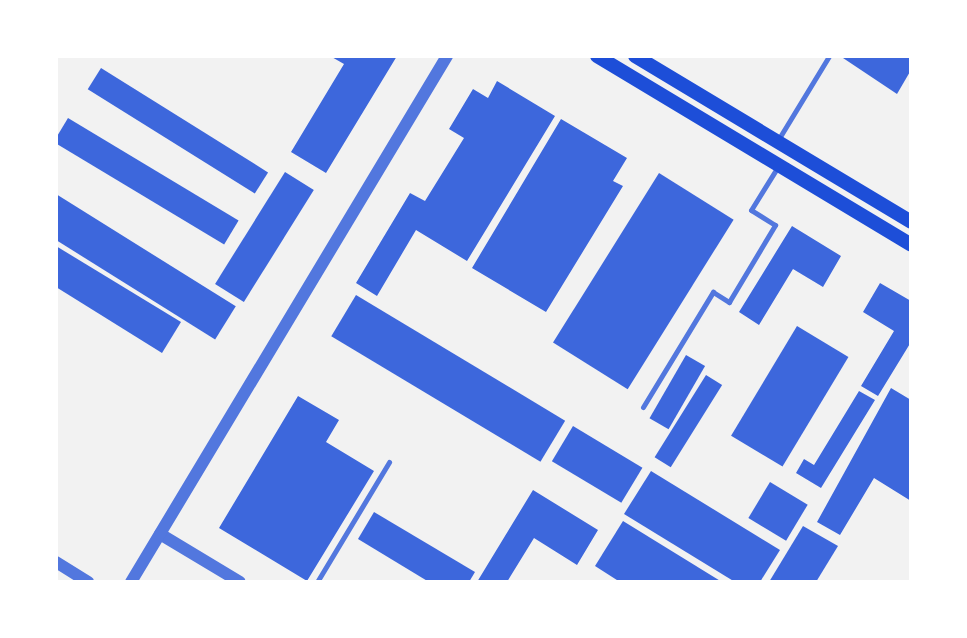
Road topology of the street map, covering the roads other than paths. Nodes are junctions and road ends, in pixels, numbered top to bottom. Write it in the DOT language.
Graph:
graph roads {
  1 [pos="447,56"];
  2 [pos="597,56"];
  3 [pos="635,56"];
  4 [pos="828,56"];
  5 [pos="777,141"];
  6 [pos="778,165"];
  7 [pos="911,222"];
  8 [pos="911,245"];
  9 [pos="643,407"];
  10 [pos="389,463"];
  11 [pos="160,534"];
  12 [pos="56,562"];
  13 [pos="88,582"];
  14 [pos="131,582"];
  15 [pos="240,582"];
  16 [pos="317,582"];
  1 -- 11 [label="street"];
  2 -- 6 [label="main road"];
  3 -- 5 [label="main road"];
  4 -- 5 [label="lane"];
  5 -- 7 [label="main road"];
  6 -- 8 [label="main road"];
  6 -- 9 [label="lane"];
  10 -- 16 [label="lane"];
  11 -- 14 [label="street"];
  11 -- 15 [label="street"];
  12 -- 13 [label="street"];
}
